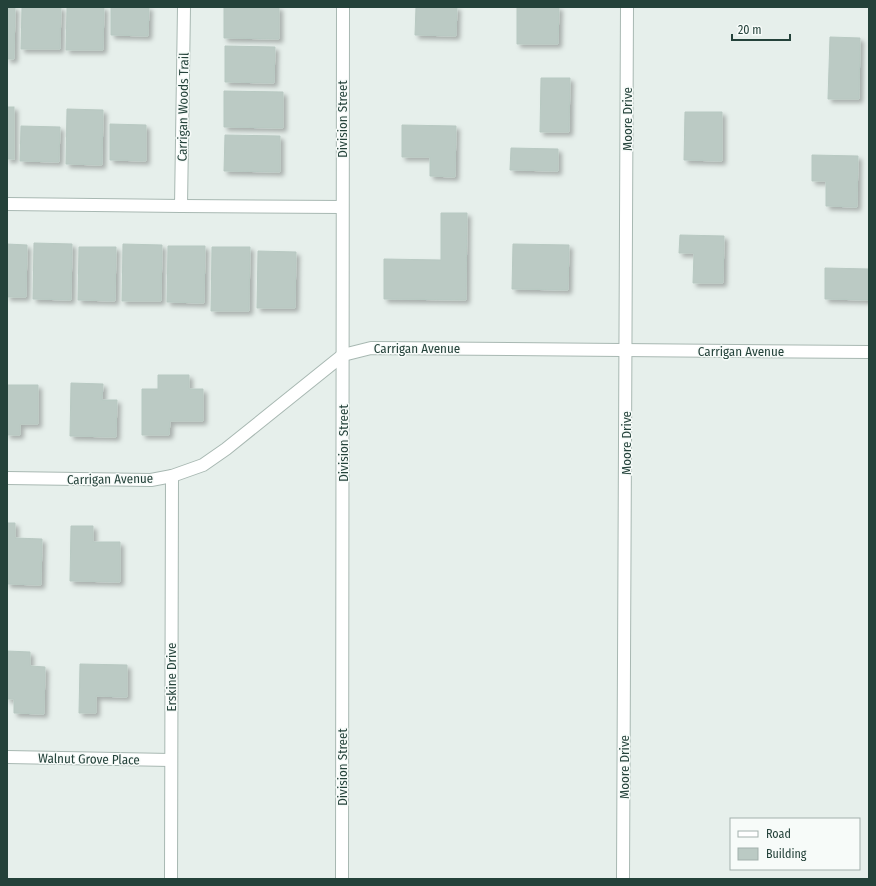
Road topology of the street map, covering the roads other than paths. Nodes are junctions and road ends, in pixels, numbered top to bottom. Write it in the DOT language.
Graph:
graph roads {
  1 [pos="184,7"];
  2 [pos="343,7"];
  3 [pos="627,7"];
  4 [pos="7,204"];
  5 [pos="181,206"];
  6 [pos="342,207"];
  7 [pos="626,350"];
  8 [pos="869,352"];
  9 [pos="343,356"];
  10 [pos="172,476"];
  11 [pos="7,478"];
  12 [pos="7,757"];
  13 [pos="171,760"];
  14 [pos="171,879"];
  15 [pos="342,879"];
  16 [pos="623,879"];
  1 -- 5 [label="street, Carrigan Woods Trail"];
  2 -- 6 [label="street, Division Street"];
  3 -- 7 [label="street, Moore Drive"];
  4 -- 5 [label="street"];
  5 -- 6 [label="street"];
  6 -- 9 [label="street, Division Street"];
  7 -- 8 [label="street, Carrigan Avenue"];
  7 -- 9 [label="street, Carrigan Avenue"];
  7 -- 16 [label="street, Moore Drive"];
  9 -- 10 [label="street, Carrigan Avenue"];
  9 -- 15 [label="street, Division Street"];
  10 -- 11 [label="street, Carrigan Avenue"];
  10 -- 13 [label="street, Erskine Drive"];
  12 -- 13 [label="street, Walnut Grove Place"];
  13 -- 14 [label="street, Erskine Drive"];
}
